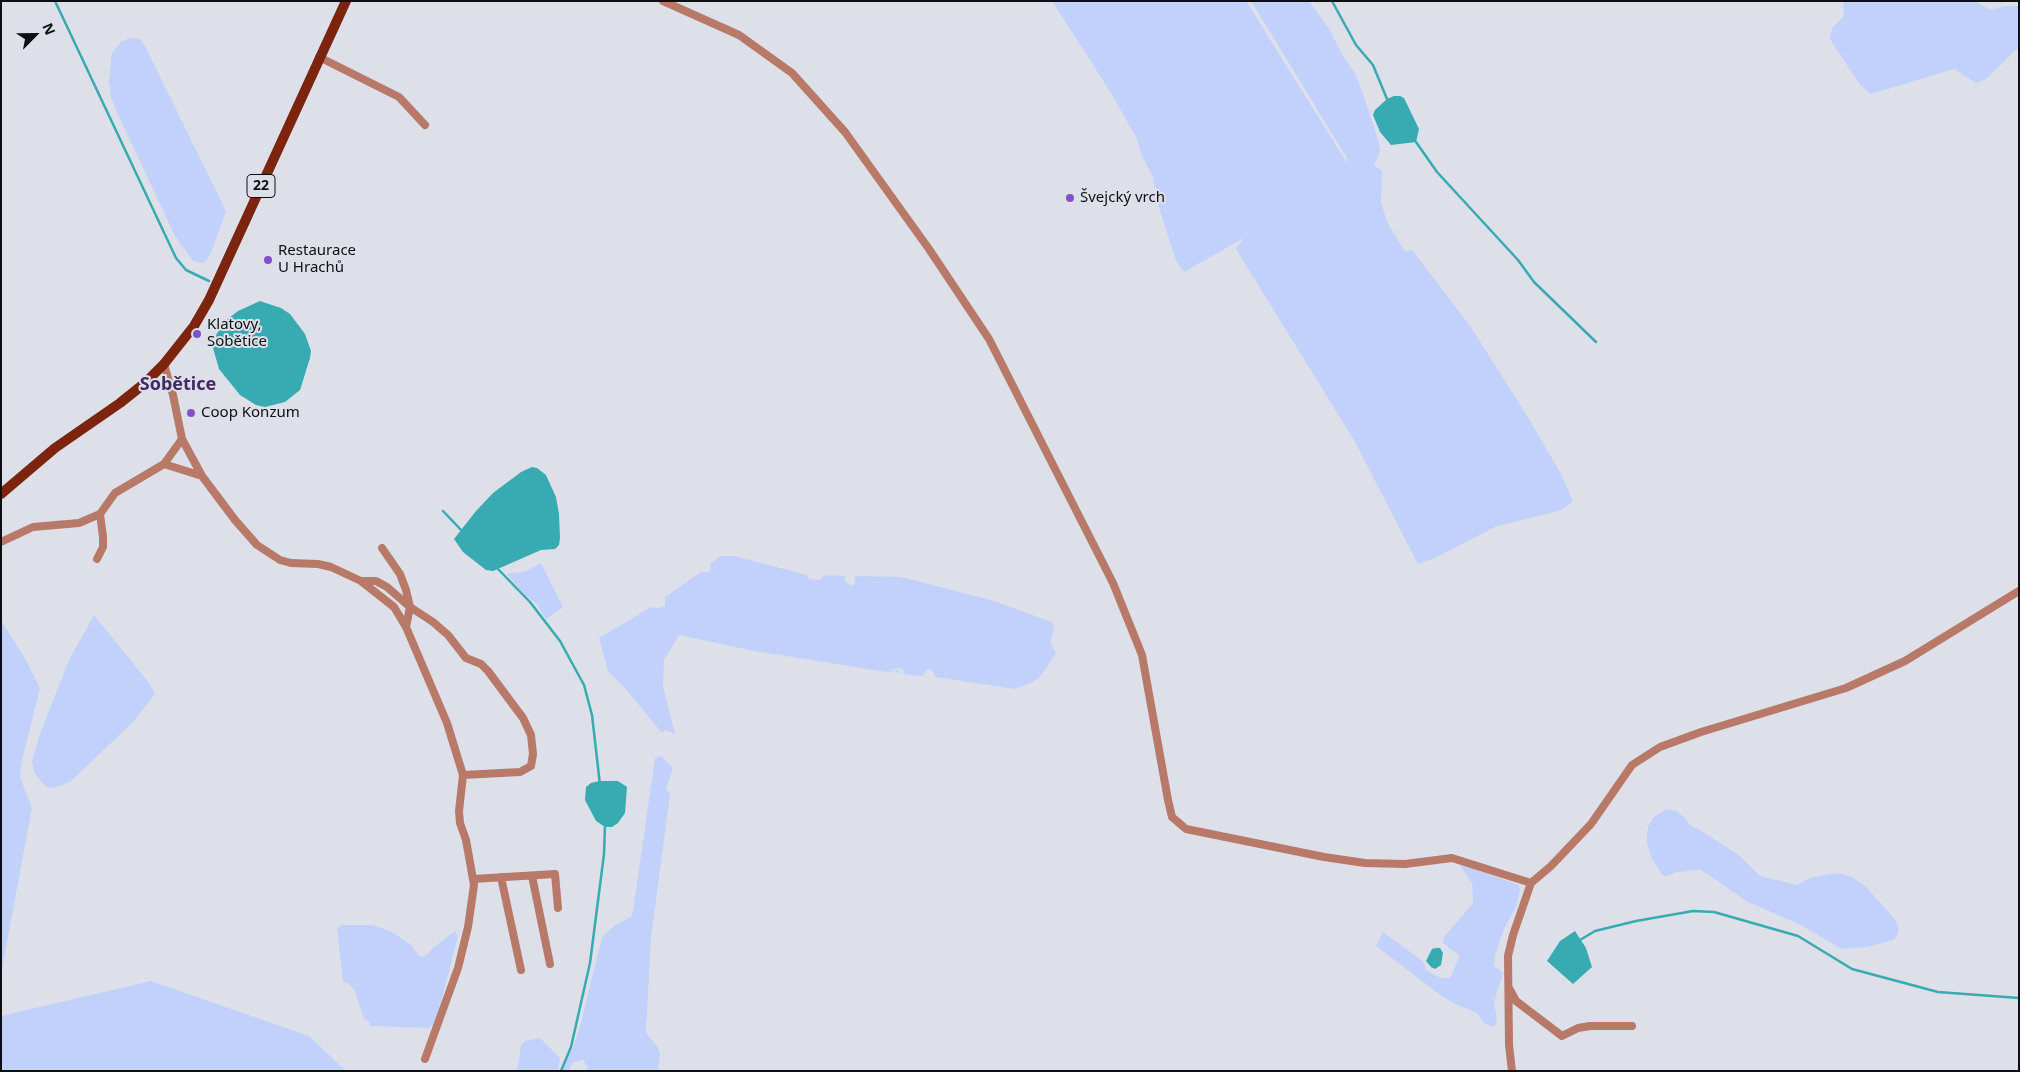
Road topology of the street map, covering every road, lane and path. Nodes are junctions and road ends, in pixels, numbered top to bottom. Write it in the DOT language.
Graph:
graph roads {
  1 [pos="346,1"];
  2 [pos="663,1"];
  3 [pos="319,57"];
  4 [pos="426,125"];
  5 [pos="164,364"];
  6 [pos="182,439"];
  7 [pos="164,464"];
  8 [pos="202,476"];
  9 [pos="1,494"];
  10 [pos="100,514"];
  11 [pos="1,542"];
  12 [pos="382,548"];
  13 [pos="97,559"];
  14 [pos="361,581"];
  15 [pos="2019,591"];
  16 [pos="410,607"];
  17 [pos="406,627"];
  18 [pos="463,775"];
  19 [pos="532,876"];
  20 [pos="501,878"];
  21 [pos="473,879"];
  22 [pos="1531,883"];
  23 [pos="558,908"];
  24 [pos="550,964"];
  25 [pos="521,970"];
  26 [pos="1508,986"];
  27 [pos="1632,1026"];
  28 [pos="425,1059"];
  29 [pos="1512,1071"];
  1 -- 3 [label="main road, 22"];
  2 -- 22 [label="street"];
  3 -- 4 [label="street"];
  3 -- 5 [label="main road, 22"];
  5 -- 6 [label="street"];
  5 -- 9 [label="main road, 22"];
  6 -- 7 [label="street"];
  6 -- 8 [label="street"];
  7 -- 8 [label="street"];
  7 -- 10 [label="street"];
  8 -- 14 [label="street"];
  10 -- 11 [label="street"];
  10 -- 13 [label="street"];
  12 -- 16 [label="street"];
  14 -- 16 [label="street"];
  14 -- 17 [label="street"];
  15 -- 22 [label="street"];
  16 -- 17 [label="street"];
  16 -- 18 [label="street"];
  17 -- 18 [label="street"];
  18 -- 21 [label="street"];
  19 -- 20 [label="street"];
  19 -- 23 [label="street"];
  19 -- 24 [label="street"];
  20 -- 21 [label="street"];
  20 -- 25 [label="street"];
  21 -- 28 [label="street"];
  22 -- 26 [label="street"];
  26 -- 27 [label="street"];
  26 -- 29 [label="street"];
}
